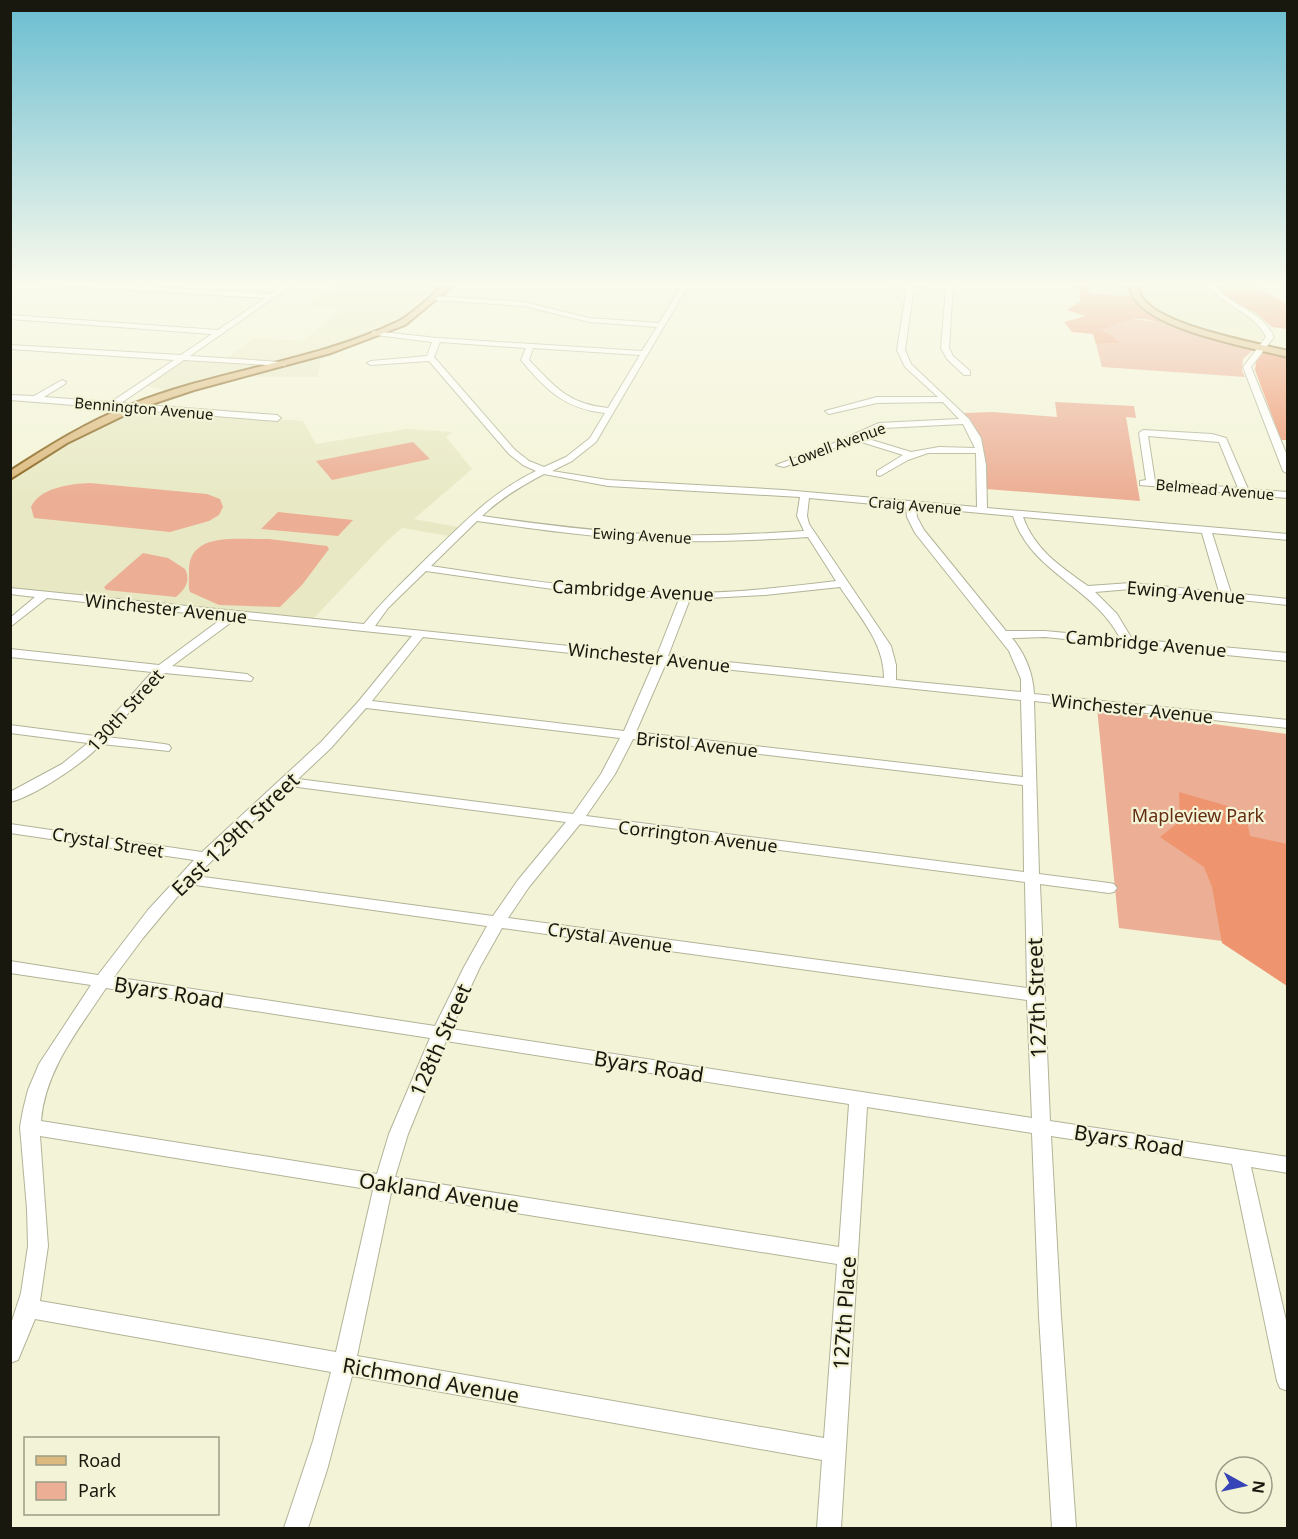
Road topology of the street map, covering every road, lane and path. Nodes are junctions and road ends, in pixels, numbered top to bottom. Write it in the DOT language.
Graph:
graph roads {
  1 [pos="645,353"];
  2 [pos="112,354"];
  3 [pos="188,354"];
  4 [pos="318,354"];
  5 [pos="431,354"];
  6 [pos="527,354"];
  7 [pos="902,354"];
  8 [pos="948,354"];
  9 [pos="1256,354"];
  10 [pos="431,358"];
  11 [pos="180,359"];
  12 [pos="371,363"];
  13 [pos="282,364"];
  14 [pos="967,373"];
  15 [pos="62,382"];
  16 [pos="10,397"];
  17 [pos="36,399"];
  18 [pos="943,399"];
  19 [pos="113,405"];
  20 [pos="133,407"];
  21 [pos="610,411"];
  22 [pos="829,411"];
  23 [pos="277,418"];
  24 [pos="966,421"];
  25 [pos="853,437"];
  26 [pos="980,451"];
  27 [pos="908,454"];
  28 [pos="781,465"];
  29 [pos="1287,471"];
  30 [pos="544,472"];
  31 [pos="880,472"];
  32 [pos="10,476"];
  33 [pos="1244,491"];
  34 [pos="805,495"];
  35 [pos="1287,495"];
  36 [pos="911,505"];
  37 [pos="982,511"];
  38 [pos="1017,514"];
  39 [pos="475,518"];
  40 [pos="1206,530"];
  41 [pos="810,534"];
  42 [pos="1287,537"];
  43 [pos="424,568"];
  44 [pos="843,583"];
  45 [pos="1085,590"];
  46 [pos="10,591"];
  47 [pos="44,595"];
  48 [pos="686,596"];
  49 [pos="1226,596"];
  50 [pos="1287,602"];
  51 [pos="234,615"];
  52 [pos="10,624"];
  53 [pos="367,628"];
  54 [pos="419,635"];
  55 [pos="1004,635"];
  56 [pos="1128,642"];
  57 [pos="10,653"];
  58 [pos="1287,657"];
  59 [pos="661,659"];
  60 [pos="161,669"];
  61 [pos="247,678"];
  62 [pos="890,682"];
  63 [pos="1029,697"];
  64 [pos="364,704"];
  65 [pos="1287,724"];
  66 [pos="10,729"];
  67 [pos="629,736"];
  68 [pos="99,740"];
  69 [pos="164,748"];
  70 [pos="287,782"];
  71 [pos="1030,782"];
  72 [pos="10,798"];
  73 [pos="575,821"];
  74 [pos="10,828"];
  75 [pos="205,857"];
  76 [pos="185,879"];
  77 [pos="1031,879"];
  78 [pos="1108,888"];
  79 [pos="497,921"];
  80 [pos="10,967"];
  81 [pos="102,982"];
  82 [pos="1035,996"];
  83 [pos="441,1035"];
  84 [pos="859,1098"];
  85 [pos="29,1127"];
  86 [pos="1041,1127"];
  87 [pos="1240,1158"];
  88 [pos="1287,1165"];
  89 [pos="384,1184"];
  90 [pos="848,1257"];
  91 [pos="28,1308"];
  92 [pos="10,1353"];
  93 [pos="1285,1358"];
  94 [pos="345,1364"];
  95 [pos="1287,1381"];
  96 [pos="835,1451"];
  97 [pos="296,1528"];
  98 [pos="829,1528"];
  99 [pos="1064,1528"];
  1 -- 21 [label="street"];
  2 -- 11 [label="street"];
  3 -- 11 [label="street"];
  4 -- 13 [label="main road"];
  5 -- 10 [label="street"];
  6 -- 21 [label="street"];
  7 -- 18 [label="street"];
  8 -- 14 [label="street"];
  9 -- 29 [label="street"];
  10 -- 12 [label="street"];
  10 -- 30 [label="street"];
  11 -- 13 [label="street"];
  11 -- 19 [label="street"];
  13 -- 20 [label="main road"];
  15 -- 17 [label="street"];
  16 -- 17 [label="street, Bennington Avenue"];
  17 -- 19 [label="street, Bennington Avenue"];
  18 -- 22 [label="street"];
  18 -- 24 [label="street"];
  19 -- 20 [label="street, Bennington Avenue"];
  20 -- 23 [label="street, Bennington Avenue"];
  20 -- 32 [label="main road"];
  21 -- 30 [label="street"];
  24 -- 25 [label="street, Lowell Avenue"];
  24 -- 26 [label="street"];
  25 -- 27 [label="street"];
  25 -- 28 [label="street, Lowell Avenue"];
  26 -- 27 [label="street"];
  26 -- 37 [label="street"];
  27 -- 31 [label="street"];
  30 -- 34 [label="street, Craig Avenue"];
  30 -- 39 [label="street"];
  33 -- 33 [label="street, Belmead Avenue"];
  33 -- 35 [label="street, Belmead Avenue"];
  34 -- 36 [label="street, Craig Avenue"];
  34 -- 41 [label="street"];
  36 -- 37 [label="street, Craig Avenue"];
  36 -- 55 [label="street, 127th Street"];
  37 -- 38 [label="street, Craig Avenue"];
  38 -- 40 [label="street, Craig Avenue"];
  38 -- 45 [label="street"];
  39 -- 41 [label="street, Ewing Avenue"];
  39 -- 43 [label="street"];
  40 -- 42 [label="street, Craig Avenue"];
  40 -- 49 [label="street"];
  41 -- 44 [label="street"];
  43 -- 48 [label="street, Cambridge Avenue"];
  43 -- 53 [label="street"];
  44 -- 48 [label="street, Cambridge Avenue"];
  44 -- 62 [label="street"];
  45 -- 49 [label="street, Ewing Avenue"];
  45 -- 56 [label="street"];
  46 -- 47 [label="street, Winchester Avenue"];
  47 -- 51 [label="street, Winchester Avenue"];
  47 -- 52 [label="street"];
  48 -- 59 [label="street, 128th Street"];
  49 -- 50 [label="street, Ewing Avenue"];
  51 -- 53 [label="street, Winchester Avenue"];
  51 -- 60 [label="street, 130th Street"];
  53 -- 54 [label="street, Winchester Avenue"];
  54 -- 59 [label="street, Winchester Avenue"];
  54 -- 64 [label="street, East 129th Street"];
  55 -- 56 [label="street, Cambridge Avenue"];
  55 -- 63 [label="street, 127th Street"];
  56 -- 58 [label="street, Cambridge Avenue"];
  57 -- 60 [label="street"];
  59 -- 62 [label="street, Winchester Avenue"];
  59 -- 67 [label="street, 128th Street"];
  60 -- 61 [label="street"];
  60 -- 68 [label="street, 130th Street"];
  62 -- 63 [label="street, Winchester Avenue"];
  63 -- 65 [label="street, Winchester Avenue"];
  63 -- 71 [label="street, 127th Street"];
  64 -- 67 [label="street, Bristol Avenue"];
  64 -- 70 [label="street, East 129th Street"];
  66 -- 68 [label="street"];
  67 -- 71 [label="street, Bristol Avenue"];
  67 -- 73 [label="street, 128th Street"];
  68 -- 69 [label="street"];
  68 -- 72 [label="street, 130th Street"];
  70 -- 73 [label="street, Corrington Avenue"];
  70 -- 75 [label="street, East 129th Street"];
  71 -- 77 [label="street, 127th Street"];
  73 -- 77 [label="street, Corrington Avenue"];
  73 -- 79 [label="street, 128th Street"];
  74 -- 75 [label="street, Crystal Street"];
  75 -- 76 [label="street, East 129th Street"];
  76 -- 79 [label="street, Crystal Avenue"];
  76 -- 81 [label="street, East 129th Street"];
  77 -- 78 [label="street, Corrington Avenue"];
  77 -- 82 [label="street, 127th Street"];
  79 -- 82 [label="street, Crystal Avenue"];
  79 -- 83 [label="street, 128th Street"];
  80 -- 81 [label="street, Byars Road"];
  81 -- 83 [label="street, Byars Road"];
  81 -- 85 [label="street, East 129th Street"];
  82 -- 86 [label="street, 127th Street"];
  83 -- 84 [label="street, Byars Road"];
  83 -- 89 [label="street, 128th Street"];
  84 -- 86 [label="street, Byars Road"];
  84 -- 90 [label="street, 127th Place"];
  85 -- 89 [label="street, Oakland Avenue"];
  85 -- 91 [label="street, East 129th Street"];
  86 -- 87 [label="street, Byars Road"];
  86 -- 99 [label="street, 127th Street"];
  87 -- 88 [label="street, Byars Road"];
  87 -- 93 [label="street"];
  89 -- 90 [label="street, Oakland Avenue"];
  89 -- 94 [label="street, 128th Street"];
  90 -- 96 [label="street, 127th Place"];
  91 -- 92 [label="street, East 129th Street"];
  91 -- 94 [label="street, Richmond Avenue"];
  93 -- 95 [label="street"];
  94 -- 96 [label="street, Richmond Avenue"];
  94 -- 97 [label="street, 128th Street"];
  96 -- 98 [label="street, 127th Place"];
}
